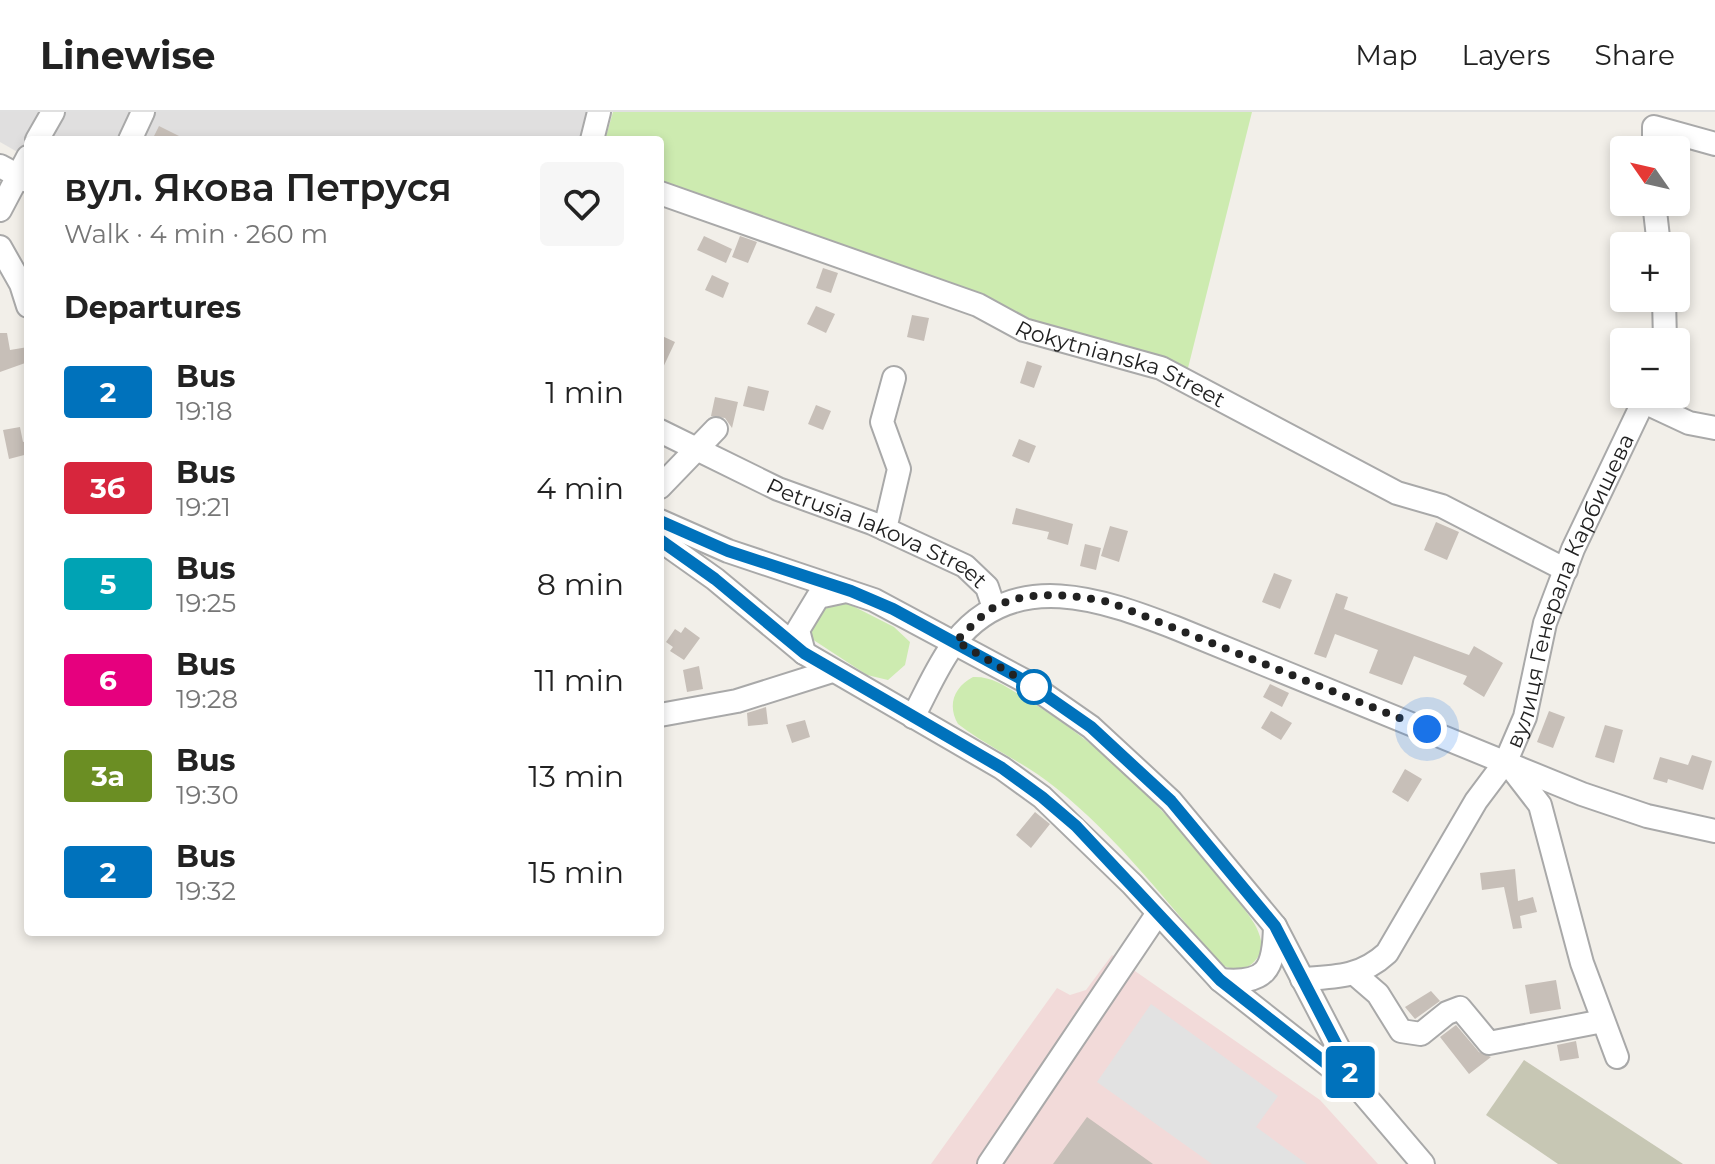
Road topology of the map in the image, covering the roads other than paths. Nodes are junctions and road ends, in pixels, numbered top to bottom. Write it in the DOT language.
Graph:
graph roads {
  1 [pos="53,112"];
  2 [pos="143,112"];
  3 [pos="599,112"];
  4 [pos="39,136"];
  5 [pos="132,136"];
  6 [pos="593,136"];
  7 [pos="1690,142"];
  8 [pos="1715,144"];
  9 [pos="18,170"];
  10 [pos="664,194"];
  11 [pos="0,210"];
  12 [pos="0,247"];
  13 [pos="24,293"];
  14 [pos="894,378"];
  15 [pos="1641,408"];
  16 [pos="1663,408"];
  17 [pos="1715,428"];
  18 [pos="716,429"];
  19 [pos="664,433"];
  20 [pos="696,449"];
  21 [pos="664,483"];
  22 [pos="664,523"];
  23 [pos="885,529"];
  24 [pos="664,543"];
  25 [pos="1566,570"];
  26 [pos="851,591"];
  27 [pos="994,608"];
  28 [pos="956,641"];
  29 [pos="804,653"];
  30 [pos="832,671"];
  31 [pos="664,714"];
  32 [pos="913,717"];
  33 [pos="1506,761"];
  34 [pos="1715,831"];
  35 [pos="1158,913"];
  36 [pos="1275,926"];
  37 [pos="1356,975"];
  38 [pos="1302,979"];
  39 [pos="1220,980"];
  40 [pos="1603,1021"];
  41 [pos="1617,1057"];
  42 [pos="1360,1090"];
  43 [pos="989,1164"];
  44 [pos="1423,1164"];
  1 -- 4 [label="street"];
  2 -- 5 [label="street"];
  3 -- 6 [label="street"];
  7 -- 8 [label="street"];
  9 -- 11 [label="street"];
  10 -- 25 [label="street, Rokytnianska Street"];
  12 -- 13 [label="street"];
  14 -- 23 [label="street"];
  15 -- 25 [label="street, вулиця Генерала Карбишева"];
  16 -- 17 [label="street"];
  18 -- 20 [label="street"];
  19 -- 20 [label="street, Petrusia Iakova Street"];
  20 -- 21 [label="street"];
  20 -- 23 [label="street, Petrusia Iakova Street"];
  22 -- 26 [label="street"];
  23 -- 27 [label="street, Petrusia Iakova Street"];
  24 -- 29 [label="street"];
  25 -- 33 [label="street, вулиця Генерала Карбишева"];
  26 -- 28 [label="street"];
  26 -- 29 [label="street"];
  27 -- 28 [label="street"];
  27 -- 33 [label="street, Petrusia Iakova Street"];
  28 -- 32 [label="street"];
  28 -- 36 [label="street"];
  29 -- 30 [label="street"];
  30 -- 31 [label="street"];
  30 -- 32 [label="street"];
  32 -- 35 [label="street"];
  33 -- 34 [label="street, Petrusia Iakova Street"];
  33 -- 37 [label="street"];
  33 -- 40 [label="street, вулиця Генерала Карбишева"];
  35 -- 39 [label="street"];
  35 -- 43 [label="street"];
  36 -- 38 [label="street"];
  36 -- 39 [label="street"];
  37 -- 38 [label="street"];
  37 -- 40 [label="street"];
  38 -- 42 [label="street"];
  39 -- 42 [label="street"];
  40 -- 41 [label="street, вулиця Генерала Карбишева"];
  42 -- 44 [label="street"];
}
